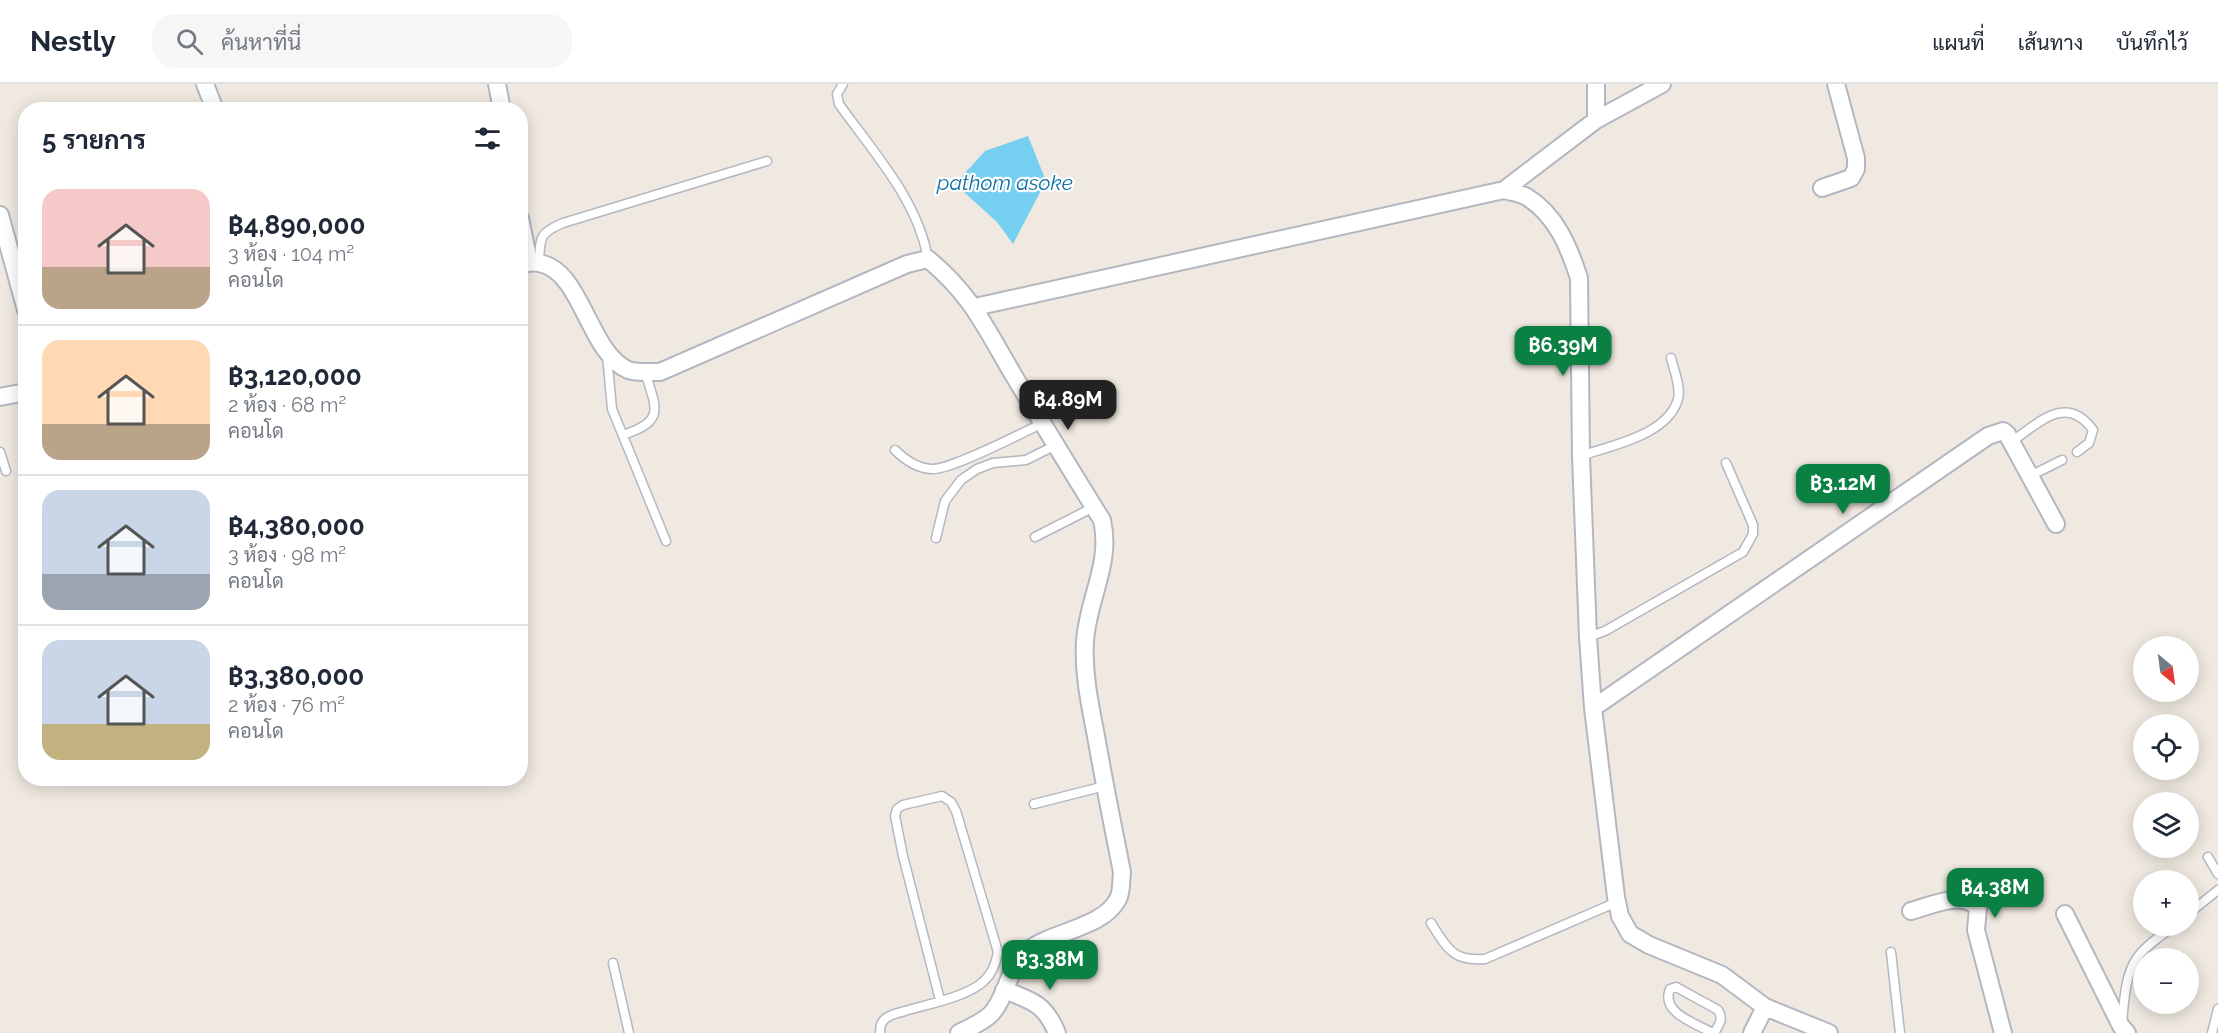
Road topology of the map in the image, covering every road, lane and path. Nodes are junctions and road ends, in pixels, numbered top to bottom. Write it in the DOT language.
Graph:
graph roads {
  1 [pos="205,84"];
  2 [pos="497,84"];
  3 [pos="843,84"];
  4 [pos="1596,84"];
  5 [pos="1662,84"];
  6 [pos="1836,84"];
  7 [pos="212,102"];
  8 [pos="500,102"];
  9 [pos="1596,120"];
  10 [pos="767,161"];
  11 [pos="1822,188"];
  12 [pos="1504,190"];
  13 [pos="0,215"];
  14 [pos="928,259"];
  15 [pos="529,263"];
  16 [pos="18,281"];
  17 [pos="975,307"];
  18 [pos="607,352"];
  19 [pos="1671,358"];
  20 [pos="645,371"];
  21 [pos="18,394"];
  22 [pos="0,397"];
  23 [pos="1043,423"];
  24 [pos="623,435"];
  25 [pos="2011,442"];
  26 [pos="1056,445"];
  27 [pos="895,450"];
  28 [pos="0,452"];
  29 [pos="2077,452"];
  30 [pos="1581,456"];
  31 [pos="2062,460"];
  32 [pos="1726,463"];
  33 [pos="6,471"];
  34 [pos="2030,476"];
  35 [pos="1094,507"];
  36 [pos="2055,524"];
  37 [pos="1035,537"];
  38 [pos="936,538"];
  39 [pos="666,541"];
  40 [pos="1588,638"];
  41 [pos="1593,708"];
  42 [pos="1105,786"];
  43 [pos="1034,804"];
  44 [pos="2208,857"];
  45 [pos="2218,874"];
  46 [pos="2218,890"];
  47 [pos="1617,902"];
  48 [pos="2199,905"];
  49 [pos="1911,911"];
  50 [pos="2065,914"];
  51 [pos="1431,923"];
  52 [pos="2162,936"];
  53 [pos="1892,952"];
  54 [pos="613,963"];
  55 [pos="1004,990"];
  56 [pos="940,1000"];
  57 [pos="1765,1007"];
  58 [pos="2218,1009"];
  59 [pos="2124,1030"];
  60 [pos="629,1033"];
  61 [pos="880,1033"];
  62 [pos="959,1033"];
  63 [pos="1057,1033"];
  64 [pos="1713,1033"];
  65 [pos="1752,1033"];
  66 [pos="1829,1033"];
  67 [pos="1900,1033"];
  68 [pos="2003,1033"];
  69 [pos="2212,1033"];
  1 -- 7 [label="street"];
  2 -- 8 [label="street"];
  3 -- 14 [label="lane"];
  4 -- 9 [label="street"];
  5 -- 9 [label="street"];
  6 -- 11 [label="street"];
  9 -- 12 [label="street"];
  10 -- 15 [label="lane"];
  12 -- 17 [label="street"];
  12 -- 30 [label="street"];
  13 -- 16 [label="street"];
  14 -- 17 [label="street"];
  14 -- 20 [label="street"];
  15 -- 18 [label="street"];
  17 -- 23 [label="street"];
  18 -- 20 [label="street"];
  18 -- 24 [label="lane"];
  19 -- 30 [label="lane"];
  20 -- 24 [label="lane"];
  21 -- 22 [label="street"];
  23 -- 26 [label="street"];
  23 -- 27 [label="lane"];
  24 -- 39 [label="lane"];
  25 -- 29 [label="lane"];
  25 -- 34 [label="street"];
  25 -- 41 [label="street"];
  26 -- 35 [label="street"];
  26 -- 38 [label="lane"];
  28 -- 33 [label="lane"];
  30 -- 40 [label="street"];
  31 -- 34 [label="lane"];
  32 -- 40 [label="lane"];
  34 -- 36 [label="street"];
  35 -- 37 [label="lane"];
  35 -- 42 [label="street"];
  40 -- 41 [label="street"];
  41 -- 47 [label="street"];
  42 -- 43 [label="lane"];
  42 -- 55 [label="street"];
  44 -- 45 [label="lane"];
  46 -- 48 [label="lane"];
  47 -- 51 [label="lane"];
  47 -- 57 [label="street"];
  49 -- 68 [label="street"];
  50 -- 59 [label="street"];
  52 -- 59 [label="lane"];
  53 -- 67 [label="lane"];
  54 -- 60 [label="lane"];
  55 -- 62 [label="street"];
  55 -- 63 [label="street"];
  56 -- 56 [label="lane"];
  56 -- 61 [label="lane"];
  57 -- 65 [label="street"];
  57 -- 66 [label="street"];
  58 -- 69 [label="lane"];
  64 -- 64 [label="lane"];
}
